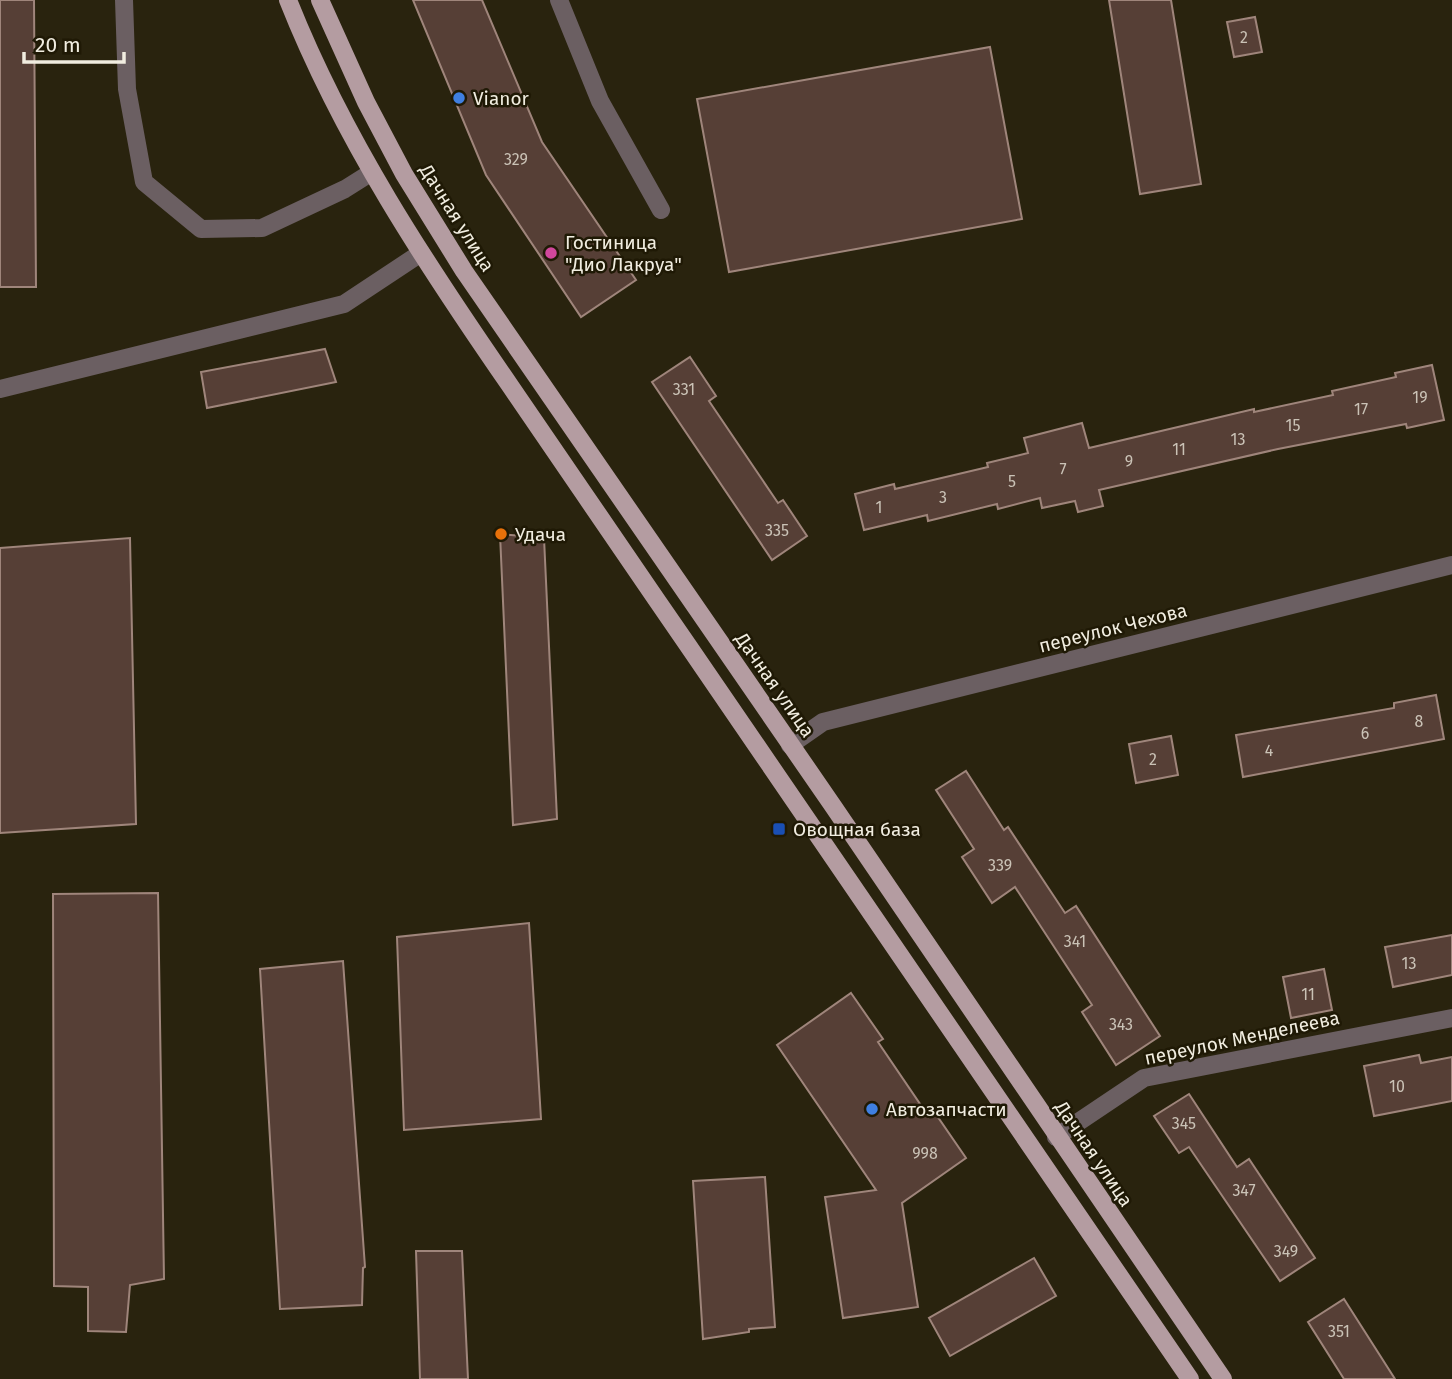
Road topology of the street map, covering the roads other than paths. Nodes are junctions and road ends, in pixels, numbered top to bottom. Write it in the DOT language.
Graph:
graph roads {
  1 [pos="124,0"];
  2 [pos="288,0"];
  3 [pos="320,0"];
  4 [pos="559,0"];
  5 [pos="372,172"];
  6 [pos="661,210"];
  7 [pos="443,238"];
  8 [pos="421,253"];
  9 [pos="0,389"];
  10 [pos="1452,565"];
  11 [pos="790,745"];
  12 [pos="768,760"];
  13 [pos="1452,1018"];
  14 [pos="1056,1137"];
  15 [pos="1034,1153"];
  16 [pos="1190,1379"];
  17 [pos="1223,1379"];
  1 -- 5 [label="street"];
  2 -- 5 [label="main road"];
  3 -- 7 [label="main road, Дачная улица"];
  4 -- 6 [label="street"];
  5 -- 8 [label="main road"];
  7 -- 8 [label="main road"];
  7 -- 11 [label="main road, Дачная улица"];
  8 -- 9 [label="street"];
  8 -- 12 [label="main road"];
  10 -- 11 [label="street, переулок Чехова"];
  11 -- 12 [label="main road"];
  11 -- 14 [label="main road, Дачная улица"];
  12 -- 15 [label="main road"];
  13 -- 14 [label="street, переулок Менделеева"];
  14 -- 15 [label="main road"];
  14 -- 17 [label="main road, Дачная улица"];
  15 -- 16 [label="main road"];
}
